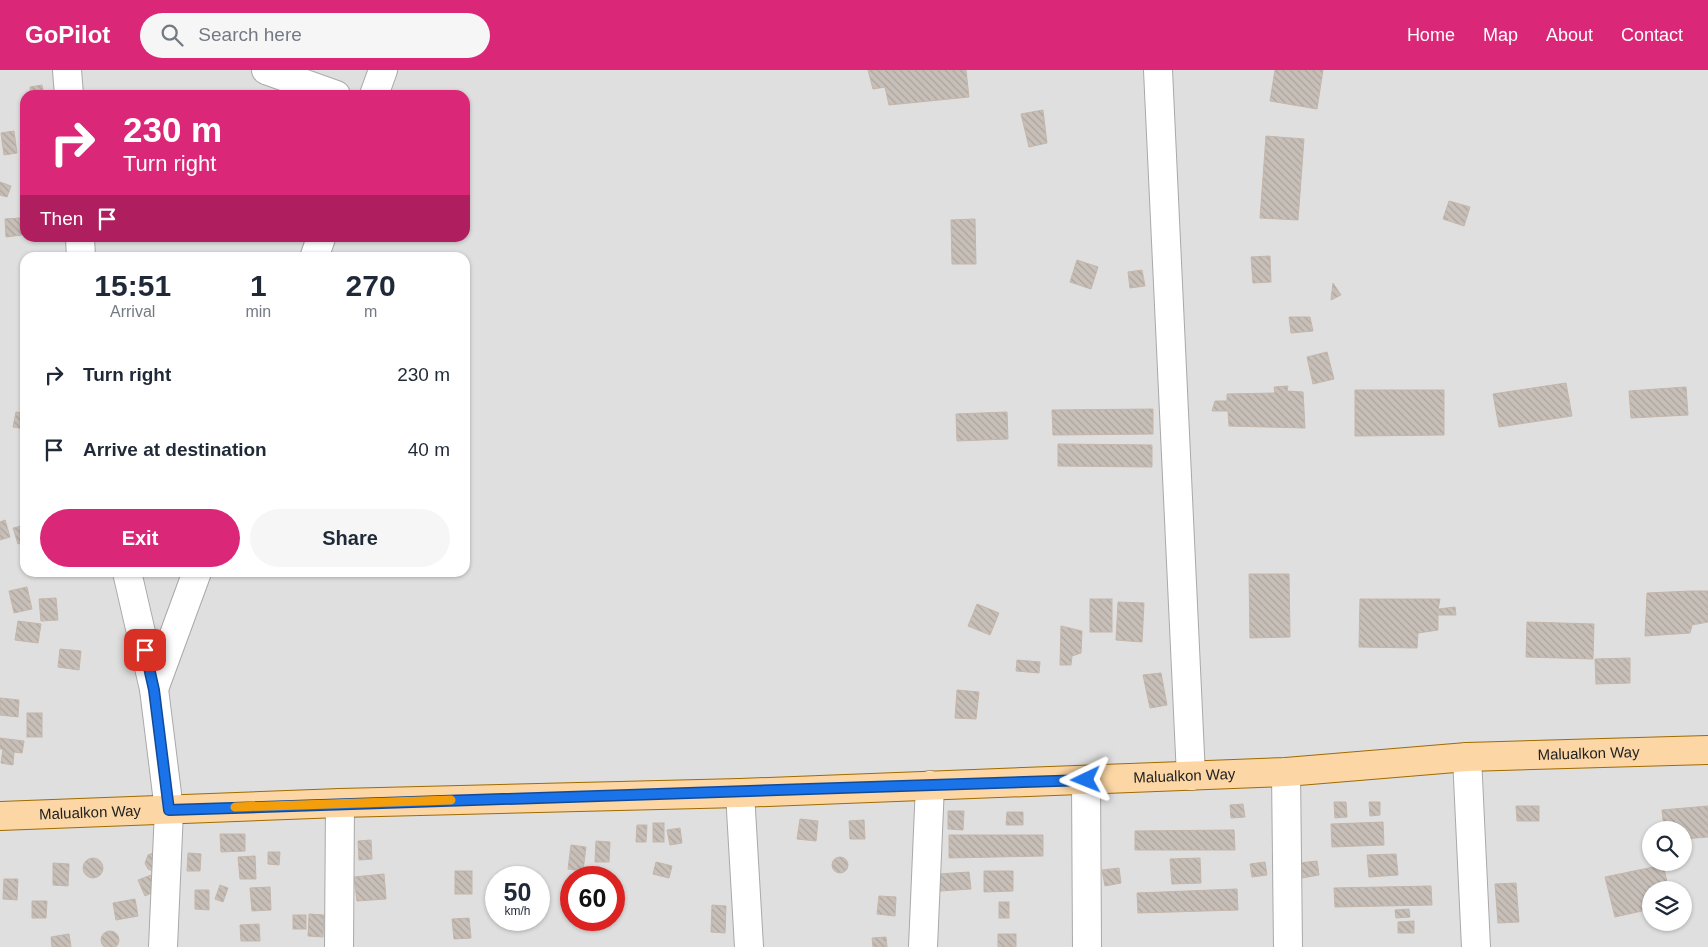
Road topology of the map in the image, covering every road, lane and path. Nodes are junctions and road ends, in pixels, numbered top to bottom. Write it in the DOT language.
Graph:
graph roads {
  1 [pos="67,70"];
  2 [pos="266,70"];
  3 [pos="383,70"];
  4 [pos="1158,70"];
  5 [pos="69,90"];
  6 [pos="322,90"];
  7 [pos="376,90"];
  8 [pos="128,577"];
  9 [pos="195,577"];
  10 [pos="154,690"];
  11 [pos="1708,750"];
  12 [pos="1466,757"];
  13 [pos="1286,772"];
  14 [pos="1191,776"];
  15 [pos="1086,780"];
  16 [pos="930,785"];
  17 [pos="740,793"];
  18 [pos="340,803"];
  19 [pos="169,810"];
  20 [pos="0,816"];
  21 [pos="163,947"];
  22 [pos="339,947"];
  23 [pos="749,947"];
  24 [pos="923,947"];
  25 [pos="1086,947"];
  26 [pos="1288,947"];
  27 [pos="1476,947"];
  1 -- 5 [label="street"];
  2 -- 6 [label="street"];
  3 -- 7 [label="street"];
  4 -- 14 [label="street"];
  8 -- 10 [label="street"];
  9 -- 10 [label="street"];
  10 -- 19 [label="street"];
  11 -- 12 [label="main road, Malualkon Way"];
  12 -- 13 [label="main road, Malualkon Way"];
  12 -- 27 [label="street"];
  13 -- 14 [label="main road, Malualkon Way"];
  13 -- 26 [label="street"];
  14 -- 15 [label="main road, Malualkon Way"];
  15 -- 16 [label="main road, Malualkon Way"];
  15 -- 25 [label="street"];
  16 -- 17 [label="main road, Malualkon Way"];
  16 -- 24 [label="street"];
  17 -- 18 [label="main road, Malualkon Way"];
  17 -- 23 [label="street"];
  18 -- 19 [label="main road, Malualkon Way"];
  18 -- 22 [label="street"];
  19 -- 20 [label="main road, Malualkon Way"];
  19 -- 21 [label="street"];
}
